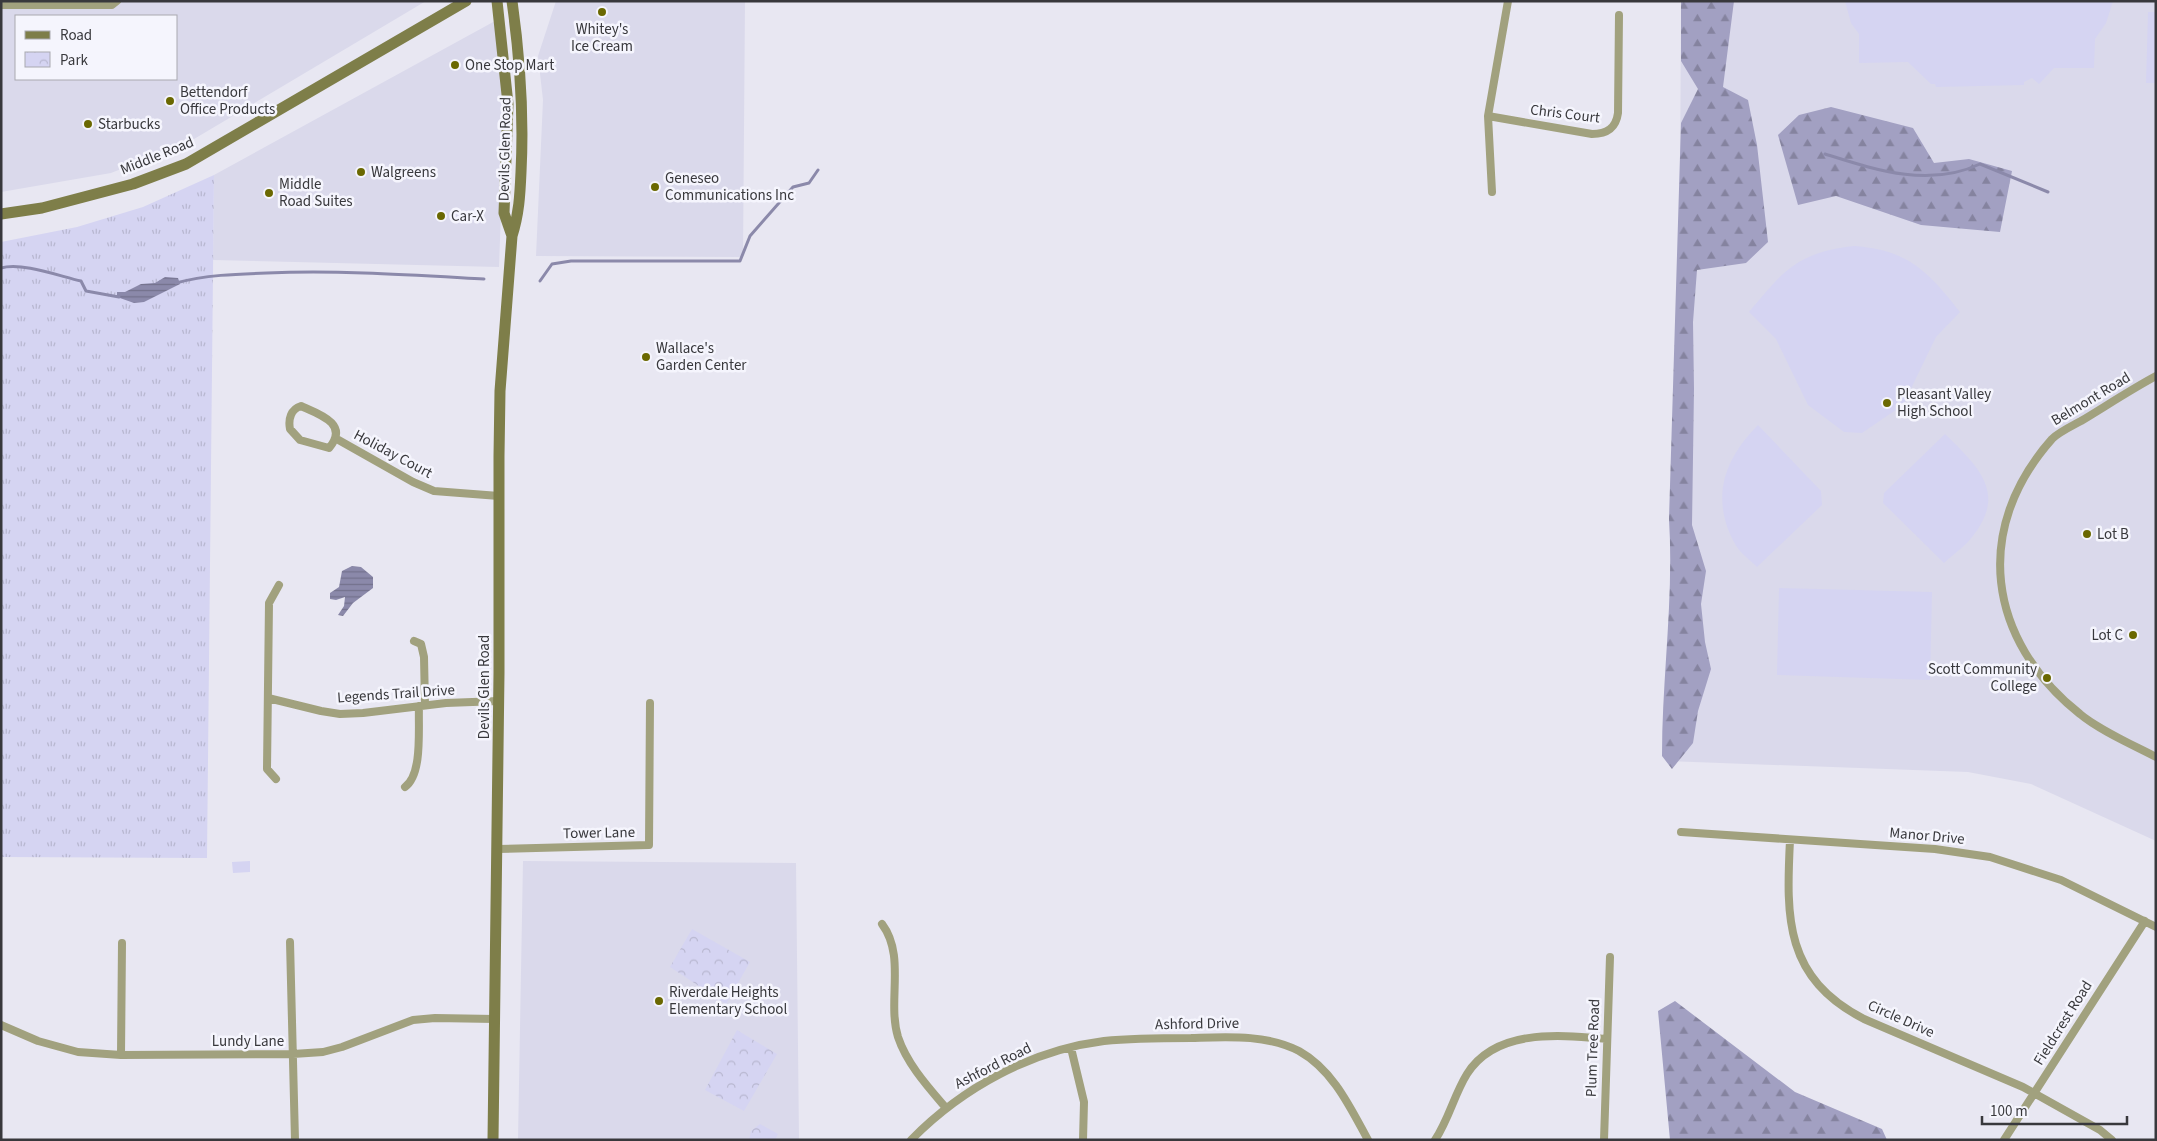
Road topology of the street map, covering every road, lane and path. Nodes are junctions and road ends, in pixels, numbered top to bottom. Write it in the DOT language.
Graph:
graph roads {
  1 [pos="117,1"];
  2 [pos="466,1"];
  3 [pos="497,1"];
  4 [pos="512,1"];
  5 [pos="1508,1"];
  6 [pos="1,5"];
  7 [pos="1619,15"];
  8 [pos="1488,116"];
  9 [pos="1492,192"];
  10 [pos="1,214"];
  11 [pos="512,236"];
  12 [pos="2156,376"];
  13 [pos="335,438"];
  14 [pos="499,496"];
  15 [pos="279,585"];
  16 [pos="414,641"];
  17 [pos="268,698"];
  18 [pos="499,701"];
  19 [pos="650,703"];
  20 [pos="422,706"];
  21 [pos="2156,757"];
  22 [pos="276,779"];
  23 [pos="405,787"];
  24 [pos="1681,832"];
  25 [pos="1790,840"];
  26 [pos="497,849"];
  27 [pos="2145,921"];
  28 [pos="882,924"];
  29 [pos="2156,927"];
  30 [pos="290,942"];
  31 [pos="122,943"];
  32 [pos="1610,957"];
  33 [pos="494,1018"];
  34 [pos="1,1025"];
  35 [pos="1607,1039"];
  36 [pos="1071,1048"];
  37 [pos="293,1054"];
  38 [pos="121,1055"];
  39 [pos="2034,1094"];
  40 [pos="946,1108"];
  41 [pos="294,1140"];
  42 [pos="493,1140"];
  43 [pos="912,1140"];
  44 [pos="1083,1140"];
  45 [pos="1368,1140"];
  46 [pos="1435,1140"];
  47 [pos="1604,1140"];
  48 [pos="2004,1140"];
  49 [pos="2112,1140"];
  1 -- 6 [label="street"];
  2 -- 10 [label="main road, Middle Road"];
  3 -- 11 [label="main road, Devils Glen Road"];
  4 -- 11 [label="main road, Devils Glen Road"];
  5 -- 8 [label="street"];
  7 -- 8 [label="street, Chris Court"];
  8 -- 9 [label="street"];
  11 -- 14 [label="main road, Devils Glen Road"];
  12 -- 21 [label="street, Belmont Road"];
  13 -- 13 [label="street, Holiday Court"];
  13 -- 14 [label="street, Holiday Court"];
  14 -- 18 [label="main road, Devils Glen Road"];
  15 -- 17 [label="street"];
  16 -- 20 [label="street"];
  17 -- 20 [label="street, Legends Trail Drive"];
  17 -- 22 [label="street"];
  18 -- 20 [label="street, Legends Trail Drive"];
  18 -- 26 [label="main road, Devils Glen Road"];
  19 -- 26 [label="street, Tower Lane"];
  20 -- 23 [label="street"];
  24 -- 25 [label="street, Manor Drive"];
  25 -- 27 [label="street, Manor Drive"];
  25 -- 39 [label="street, Circle Drive"];
  26 -- 33 [label="main road, Devils Glen Road"];
  27 -- 29 [label="street, Manor Drive"];
  27 -- 39 [label="street, Fieldcrest Road"];
  28 -- 40 [label="street"];
  30 -- 37 [label="street"];
  31 -- 38 [label="street"];
  32 -- 35 [label="street, Plum Tree Road"];
  33 -- 37 [label="street, Lundy Lane"];
  33 -- 42 [label="main road, Devils Glen Road"];
  34 -- 38 [label="street, Lundy Lane"];
  35 -- 46 [label="street"];
  35 -- 47 [label="street, Plum Tree Road"];
  36 -- 40 [label="street, Ashford Road"];
  36 -- 44 [label="street"];
  36 -- 45 [label="street, Ashford Drive"];
  37 -- 38 [label="street, Lundy Lane"];
  37 -- 41 [label="street"];
  39 -- 48 [label="street, Fieldcrest Road"];
  39 -- 49 [label="street, Circle Drive"];
  40 -- 43 [label="street, Ashford Road"];
}
